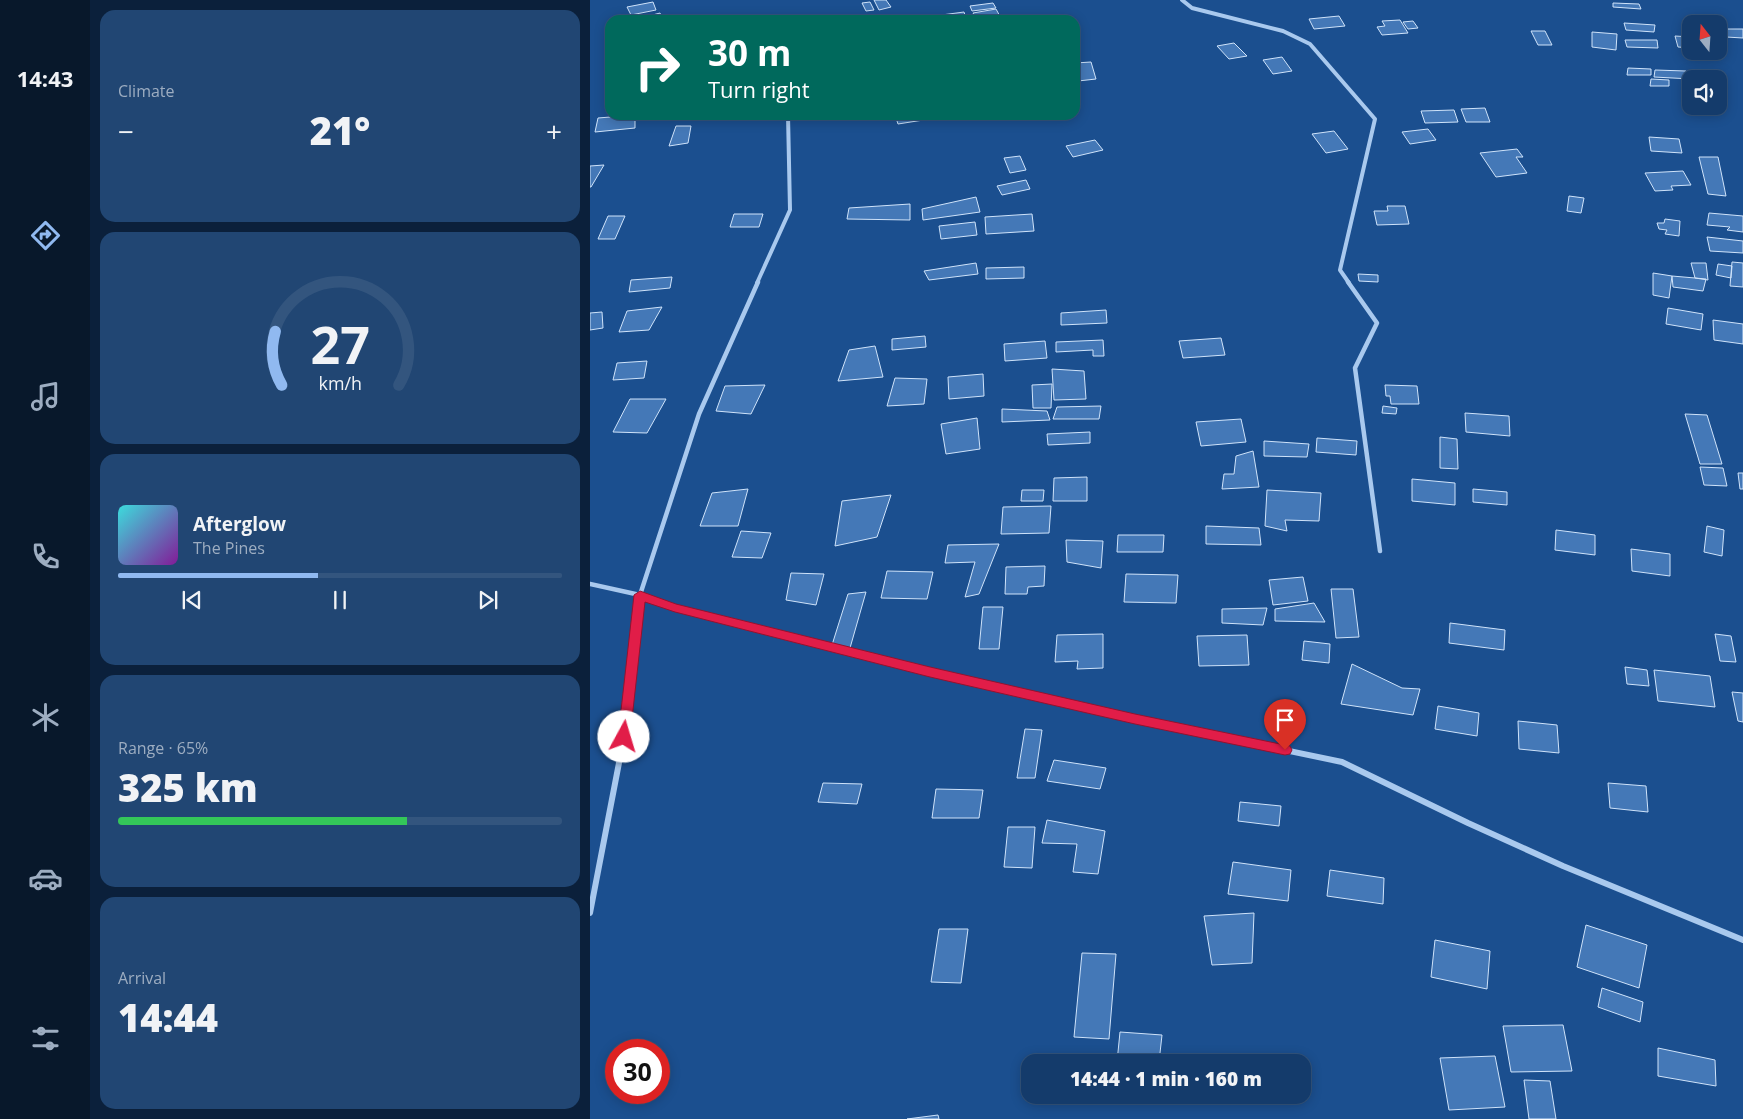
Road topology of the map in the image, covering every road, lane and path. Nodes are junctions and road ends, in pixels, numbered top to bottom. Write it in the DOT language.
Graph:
graph roads {
  1 [pos="1182,0"];
  2 [pos="788,120"];
  3 [pos="1380,551"];
  4 [pos="590,584"];
  5 [pos="640,595"];
  6 [pos="590,913"];
  7 [pos="1743,940"];
  1 -- 3 [label="street"];
  2 -- 5 [label="street"];
  4 -- 5 [label="street"];
  5 -- 6 [label="street"];
  5 -- 7 [label="street"];
}
